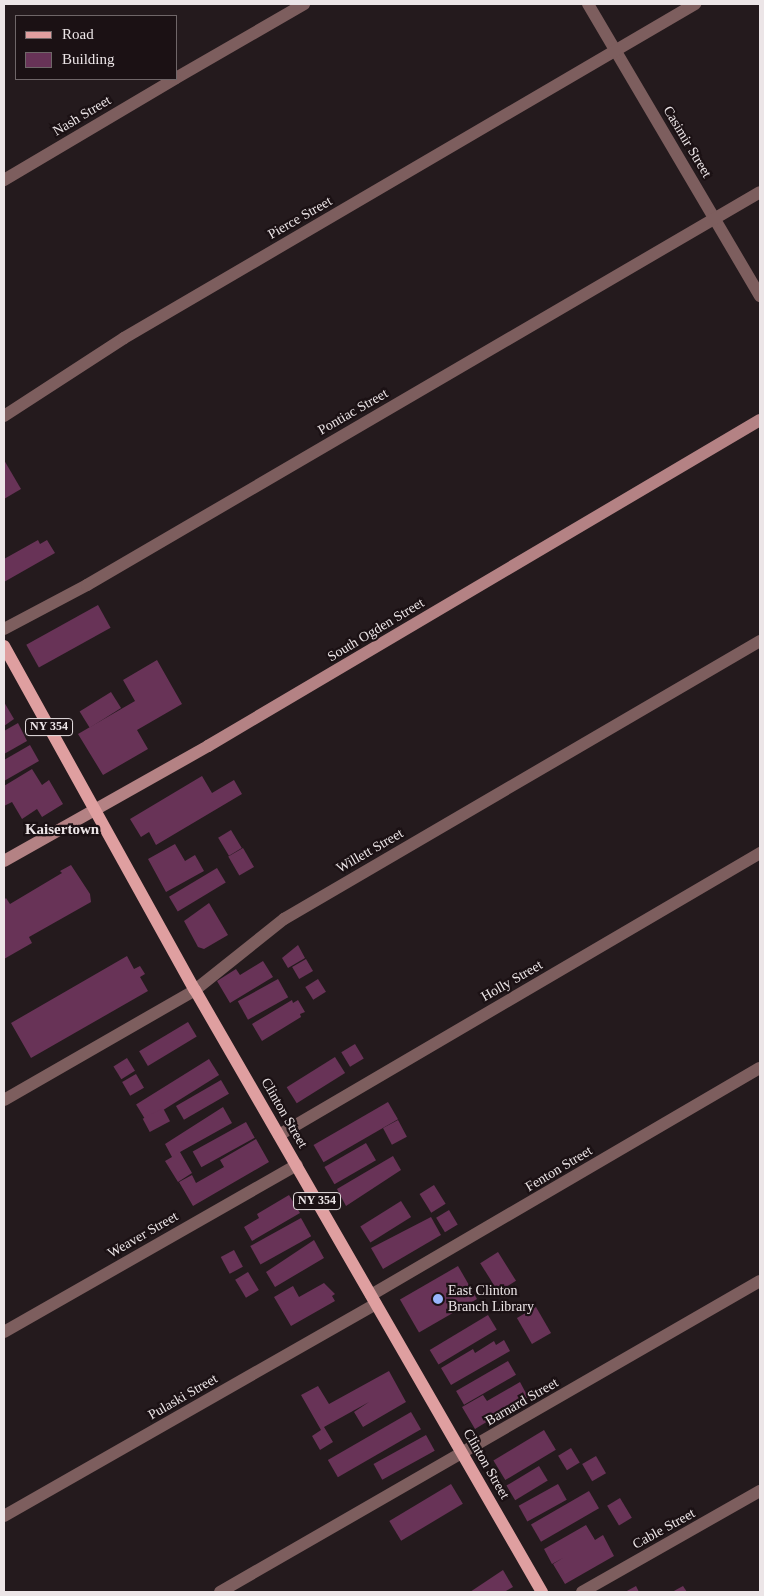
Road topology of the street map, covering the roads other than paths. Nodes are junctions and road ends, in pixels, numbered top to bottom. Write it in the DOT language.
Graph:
graph roads {
  1 [pos="304,4"];
  2 [pos="588,4"];
  3 [pos="695,4"];
  4 [pos="615,50"];
  5 [pos="178,77"];
  6 [pos="173,80"];
  7 [pos="4,180"];
  8 [pos="760,192"];
  9 [pos="715,218"];
  10 [pos="760,296"];
  11 [pos="4,416"];
  12 [pos="760,420"];
  13 [pos="4,629"];
  14 [pos="760,641"];
  15 [pos="4,646"];
  16 [pos="95,809"];
  17 [pos="760,853"];
  18 [pos="4,861"];
  19 [pos="195,990"];
  20 [pos="760,1068"];
  21 [pos="4,1100"];
  22 [pos="279,1135"];
  23 [pos="296,1165"];
  24 [pos="760,1281"];
  25 [pos="374,1299"];
  26 [pos="4,1332"];
  27 [pos="463,1454"];
  28 [pos="760,1492"];
  29 [pos="4,1516"];
  30 [pos="220,1592"];
  31 [pos="542,1592"];
  32 [pos="582,1592"];
  1 -- 5 [label="street, Nash Street"];
  2 -- 4 [label="street, Casimir Street"];
  3 -- 4 [label="street, Pierce Street"];
  4 -- 9 [label="street, Casimir Street"];
  4 -- 11 [label="street, Pierce Street"];
  6 -- 7 [label="street, Nash Street"];
  8 -- 9 [label="street, Pontiac Street"];
  9 -- 10 [label="street, Casimir Street"];
  9 -- 13 [label="street, Pontiac Street"];
  12 -- 16 [label="street, South Ogden Street"];
  14 -- 19 [label="street, Willett Street"];
  15 -- 16 [label="main road, Clinton Street / NY 354"];
  16 -- 18 [label="street, South Ogden Street"];
  16 -- 19 [label="main road, Clinton Street / NY 354"];
  17 -- 22 [label="street, Holly Street"];
  19 -- 21 [label="street, Willett Street"];
  19 -- 22 [label="main road, Clinton Street / NY 354"];
  20 -- 25 [label="street, Fenton Street"];
  22 -- 23 [label="main road, Clinton Street / NY 354"];
  23 -- 25 [label="main road, Clinton Street / NY 354"];
  23 -- 26 [label="street, Weaver Street"];
  24 -- 27 [label="street, Barnard Street"];
  25 -- 27 [label="main road, Clinton Street / NY 354"];
  25 -- 29 [label="street, Pulaski Street"];
  27 -- 30 [label="street, Barnard Street"];
  27 -- 31 [label="main road, Clinton Street / NY 354"];
  28 -- 32 [label="street, Cable Street"];
}
